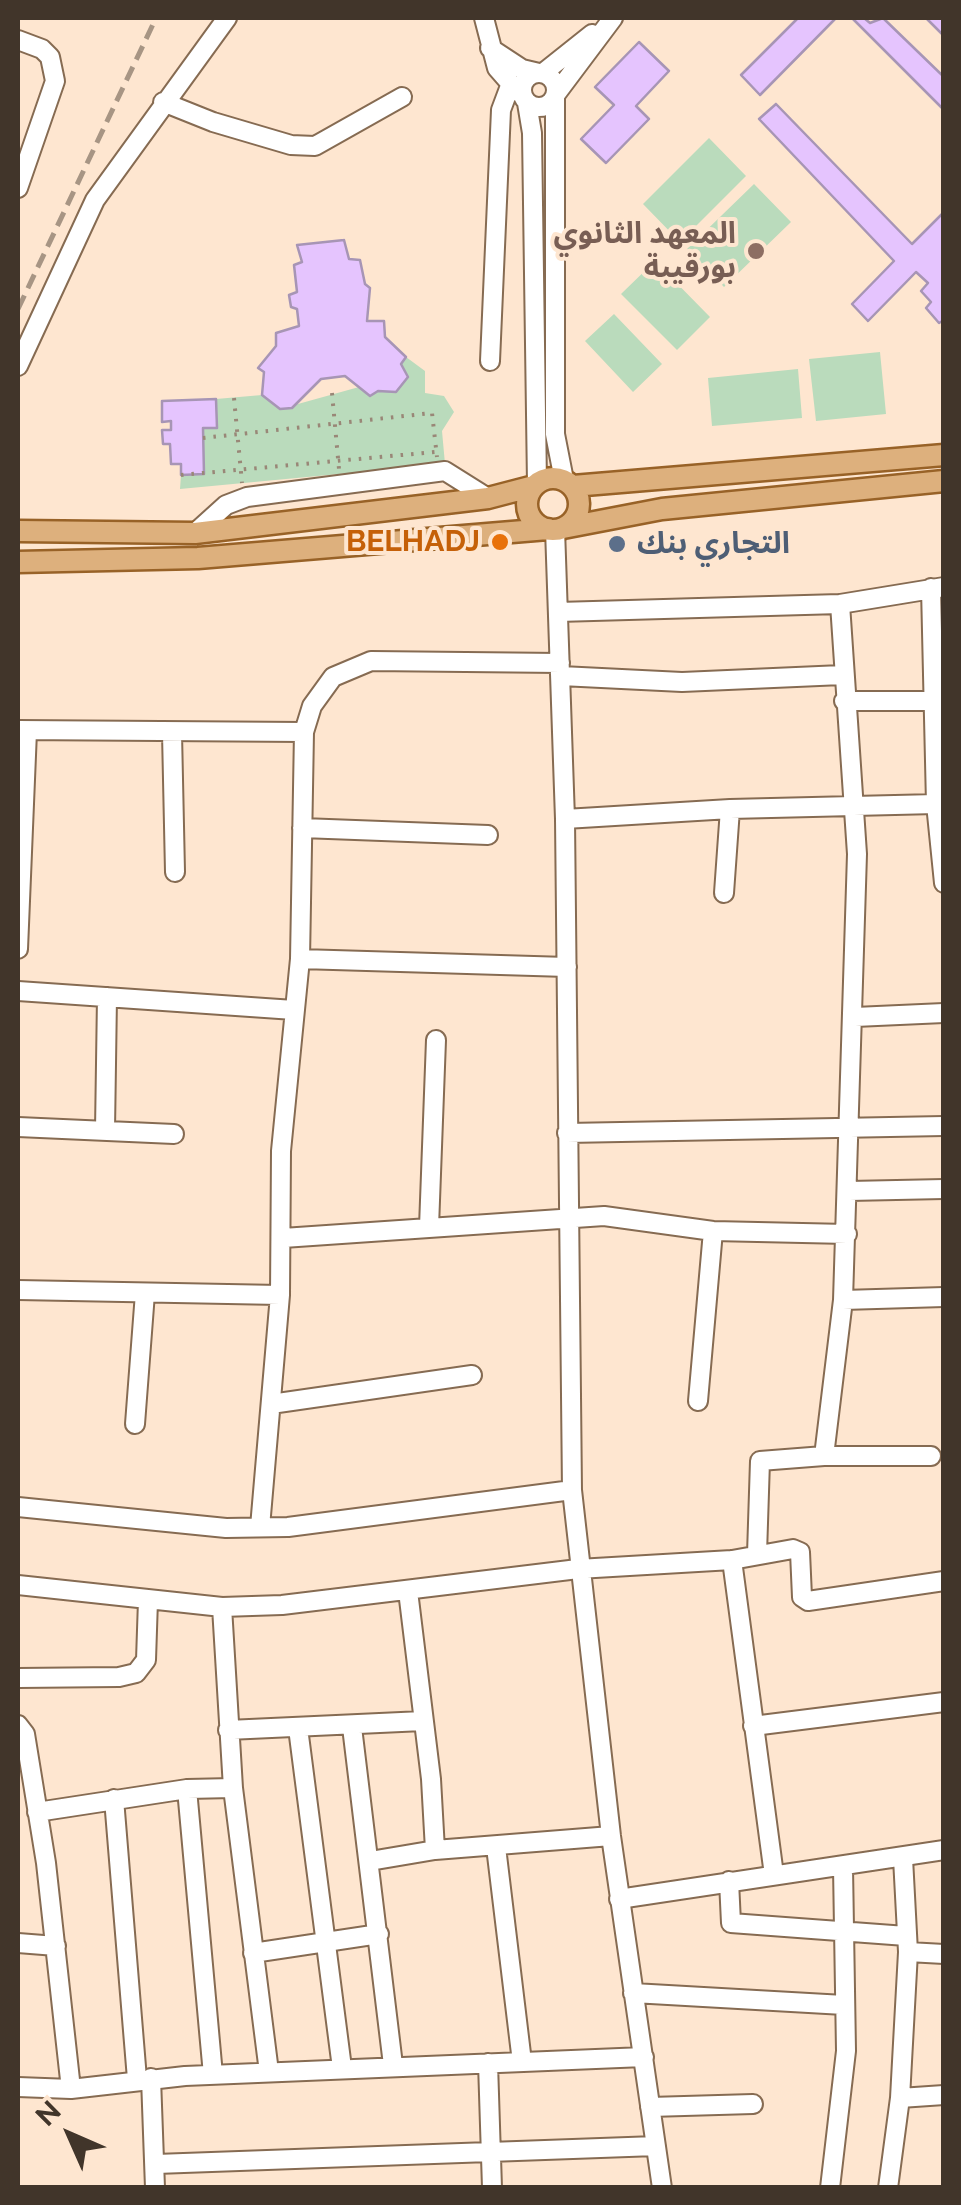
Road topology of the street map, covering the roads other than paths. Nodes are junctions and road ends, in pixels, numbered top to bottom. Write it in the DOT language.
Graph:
graph roads {
  1 [pos="227,18"];
  2 [pos="484,18"];
  3 [pos="612,18"];
  4 [pos="18,40"];
  5 [pos="490,48"];
  6 [pos="541,73"];
  7 [pos="520,95"];
  8 [pos="555,96"];
  9 [pos="402,97"];
  10 [pos="164,102"];
  11 [pos="18,188"];
  12 [pos="490,361"];
  13 [pos="18,366"];
  14 [pos="944,455"];
  15 [pos="944,480"];
  16 [pos="568,483"];
  17 [pos="536,485"];
  18 [pos="488,498"];
  19 [pos="556,529"];
  20 [pos="18,530"];
  21 [pos="195,532"];
  22 [pos="18,562"];
  23 [pos="937,588"];
  24 [pos="840,604"];
  25 [pos="558,612"];
  26 [pos="560,670"];
  27 [pos="842,675"];
  28 [pos="844,701"];
  29 [pos="933,701"];
  30 [pos="22,731"];
  31 [pos="304,732"];
  32 [pos="172,733"];
  33 [pos="939,738"];
  34 [pos="936,804"];
  35 [pos="852,807"];
  36 [pos="730,809"];
  37 [pos="565,819"];
  38 [pos="302,828"];
  39 [pos="488,834"];
  40 [pos="942,852"];
  41 [pos="175,872"];
  42 [pos="944,883"];
  43 [pos="724,893"];
  44 [pos="18,949"];
  45 [pos="300,958"];
  46 [pos="567,967"];
  47 [pos="18,991"];
  48 [pos="107,997"];
  49 [pos="294,1010"];
  50 [pos="944,1013"];
  51 [pos="855,1017"];
  52 [pos="436,1040"];
  53 [pos="944,1126"];
  54 [pos="18,1128"];
  55 [pos="851,1128"];
  56 [pos="104,1130"];
  57 [pos="567,1133"];
  58 [pos="174,1134"];
  59 [pos="944,1188"];
  60 [pos="849,1191"];
  61 [pos="568,1222"];
  62 [pos="429,1227"];
  63 [pos="713,1232"];
  64 [pos="848,1234"];
  65 [pos="282,1238"];
  66 [pos="18,1290"];
  67 [pos="145,1293"];
  68 [pos="280,1295"];
  69 [pos="944,1296"];
  70 [pos="843,1300"];
  71 [pos="472,1375"];
  72 [pos="698,1401"];
  73 [pos="272,1404"];
  74 [pos="135,1424"];
  75 [pos="824,1456"];
  76 [pos="932,1456"];
  77 [pos="572,1490"];
  78 [pos="18,1507"];
  79 [pos="260,1526"];
  80 [pos="757,1554"];
  81 [pos="732,1560"];
  82 [pos="578,1569"];
  83 [pos="944,1581"];
  84 [pos="18,1585"];
  85 [pos="408,1591"];
  86 [pos="148,1600"];
  87 [pos="222,1607"];
  88 [pos="18,1678"];
  89 [pos="944,1702"];
  90 [pos="423,1721"];
  91 [pos="18,1725"];
  92 [pos="753,1726"];
  93 [pos="352,1727"];
  94 [pos="298,1728"];
  95 [pos="228,1730"];
  96 [pos="188,1788"];
  97 [pos="233,1788"];
  98 [pos="114,1799"];
  99 [pos="37,1812"];
  100 [pos="611,1836"];
  101 [pos="496,1848"];
  102 [pos="435,1850"];
  103 [pos="944,1850"];
  104 [pos="903,1858"];
  105 [pos="370,1861"];
  106 [pos="843,1867"];
  107 [pos="774,1875"];
  108 [pos="729,1881"];
  109 [pos="620,1900"];
  110 [pos="846,1932"];
  111 [pos="379,1934"];
  112 [pos="329,1941"];
  113 [pos="18,1942"];
  114 [pos="907,1944"];
  115 [pos="56,1946"];
  116 [pos="253,1954"];
  117 [pos="944,1954"];
  118 [pos="633,1994"];
  119 [pos="844,2005"];
  120 [pos="644,2057"];
  121 [pos="522,2062"];
  122 [pos="488,2063"];
  123 [pos="393,2065"];
  124 [pos="342,2068"];
  125 [pos="269,2072"];
  126 [pos="213,2075"];
  127 [pos="144,2079"];
  128 [pos="18,2087"];
  129 [pos="71,2090"];
  130 [pos="944,2094"];
  131 [pos="900,2098"];
  132 [pos="753,2104"];
  133 [pos="650,2107"];
  134 [pos="656,2146"];
  135 [pos="492,2152"];
  136 [pos="156,2164"];
  137 [pos="156,2188"];
  138 [pos="492,2188"];
  139 [pos="662,2188"];
  140 [pos="830,2188"];
  141 [pos="888,2188"];
  1 -- 10 [label="street"];
  2 -- 5 [label="street"];
  3 -- 6 [label="street"];
  3 -- 8 [label="street"];
  4 -- 11 [label="street"];
  5 -- 6 [label="street"];
  5 -- 7 [label="street"];
  6 -- 7 [label="street"];
  6 -- 8 [label="street"];
  7 -- 8 [label="street"];
  7 -- 12 [label="street"];
  7 -- 17 [label="street"];
  8 -- 16 [label="street"];
  9 -- 10 [label="street"];
  10 -- 13 [label="street"];
  14 -- 16 [label="main road"];
  15 -- 19 [label="main road"];
  16 -- 17 [label="main road"];
  16 -- 19 [label="main road"];
  17 -- 18 [label="main road"];
  17 -- 19 [label="main road"];
  18 -- 21 [label="main road"];
  18 -- 21 [label="street"];
  19 -- 22 [label="main road"];
  19 -- 25 [label="street"];
  20 -- 21 [label="main road"];
  23 -- 24 [label="street"];
  23 -- 29 [label="street"];
  24 -- 25 [label="street"];
  24 -- 27 [label="street"];
  25 -- 26 [label="street"];
  26 -- 27 [label="street"];
  26 -- 31 [label="street"];
  26 -- 37 [label="street"];
  27 -- 28 [label="street"];
  28 -- 29 [label="street"];
  28 -- 35 [label="street"];
  29 -- 33 [label="street"];
  30 -- 32 [label="street"];
  30 -- 44 [label="street"];
  31 -- 32 [label="street"];
  31 -- 38 [label="street"];
  32 -- 41 [label="street"];
  33 -- 34 [label="street"];
  34 -- 35 [label="street"];
  34 -- 40 [label="street"];
  35 -- 36 [label="street"];
  35 -- 51 [label="street"];
  36 -- 37 [label="street"];
  36 -- 43 [label="street"];
  37 -- 46 [label="street"];
  38 -- 39 [label="street"];
  38 -- 45 [label="street"];
  40 -- 42 [label="street"];
  45 -- 46 [label="street"];
  45 -- 49 [label="street"];
  46 -- 57 [label="street"];
  47 -- 48 [label="street"];
  48 -- 49 [label="street"];
  48 -- 56 [label="street"];
  49 -- 65 [label="street"];
  50 -- 51 [label="street"];
  51 -- 55 [label="street"];
  52 -- 62 [label="street"];
  53 -- 55 [label="street"];
  54 -- 56 [label="street"];
  55 -- 57 [label="street"];
  55 -- 60 [label="street"];
  56 -- 58 [label="street"];
  57 -- 61 [label="street"];
  59 -- 60 [label="street"];
  60 -- 64 [label="street"];
  61 -- 62 [label="street"];
  61 -- 63 [label="street"];
  61 -- 77 [label="street"];
  62 -- 65 [label="street"];
  63 -- 64 [label="street"];
  63 -- 72 [label="street"];
  64 -- 70 [label="street"];
  65 -- 68 [label="street"];
  66 -- 67 [label="street"];
  67 -- 68 [label="street"];
  67 -- 74 [label="street"];
  68 -- 73 [label="street"];
  69 -- 70 [label="street"];
  70 -- 75 [label="street"];
  71 -- 73 [label="street"];
  73 -- 79 [label="street"];
  75 -- 76 [label="street"];
  75 -- 80 [label="street"];
  77 -- 79 [label="street"];
  77 -- 82 [label="street"];
  78 -- 79 [label="street"];
  80 -- 81 [label="street"];
  80 -- 83 [label="street"];
  81 -- 82 [label="street"];
  81 -- 92 [label="street"];
  82 -- 85 [label="street"];
  82 -- 100 [label="street"];
  84 -- 86 [label="street"];
  85 -- 87 [label="street"];
  85 -- 90 [label="street"];
  86 -- 87 [label="street"];
  86 -- 88 [label="street"];
  87 -- 95 [label="street"];
  89 -- 92 [label="street"];
  90 -- 93 [label="street"];
  90 -- 102 [label="street"];
  91 -- 99 [label="street"];
  92 -- 107 [label="street"];
  93 -- 94 [label="street"];
  93 -- 105 [label="street"];
  94 -- 95 [label="street"];
  94 -- 112 [label="street"];
  95 -- 97 [label="street"];
  96 -- 97 [label="street"];
  96 -- 98 [label="street"];
  96 -- 126 [label="street"];
  97 -- 116 [label="street"];
  98 -- 99 [label="street"];
  98 -- 127 [label="street"];
  99 -- 115 [label="street"];
  100 -- 101 [label="street"];
  100 -- 109 [label="street"];
  101 -- 102 [label="street"];
  101 -- 121 [label="street"];
  102 -- 105 [label="street"];
  103 -- 104 [label="street"];
  104 -- 106 [label="street"];
  104 -- 114 [label="street"];
  105 -- 111 [label="street"];
  106 -- 107 [label="street"];
  106 -- 110 [label="street"];
  107 -- 108 [label="street"];
  108 -- 109 [label="street"];
  108 -- 110 [label="street"];
  109 -- 118 [label="street"];
  110 -- 114 [label="street"];
  110 -- 119 [label="street"];
  111 -- 112 [label="street"];
  111 -- 123 [label="street"];
  112 -- 116 [label="street"];
  112 -- 124 [label="street"];
  113 -- 115 [label="street"];
  114 -- 117 [label="street"];
  114 -- 131 [label="street"];
  115 -- 129 [label="street"];
  116 -- 125 [label="street"];
  118 -- 119 [label="street"];
  118 -- 120 [label="street"];
  119 -- 140 [label="street"];
  120 -- 121 [label="street"];
  120 -- 133 [label="street"];
  121 -- 122 [label="street"];
  122 -- 123 [label="street"];
  122 -- 135 [label="street"];
  123 -- 124 [label="street"];
  124 -- 125 [label="street"];
  125 -- 126 [label="street"];
  126 -- 127 [label="street"];
  127 -- 129 [label="street"];
  127 -- 136 [label="street"];
  128 -- 129 [label="street"];
  130 -- 131 [label="street"];
  131 -- 141 [label="street"];
  132 -- 133 [label="street"];
  133 -- 134 [label="street"];
  134 -- 135 [label="street"];
  134 -- 139 [label="street"];
  135 -- 136 [label="street"];
  135 -- 138 [label="street"];
  136 -- 137 [label="street"];
}
